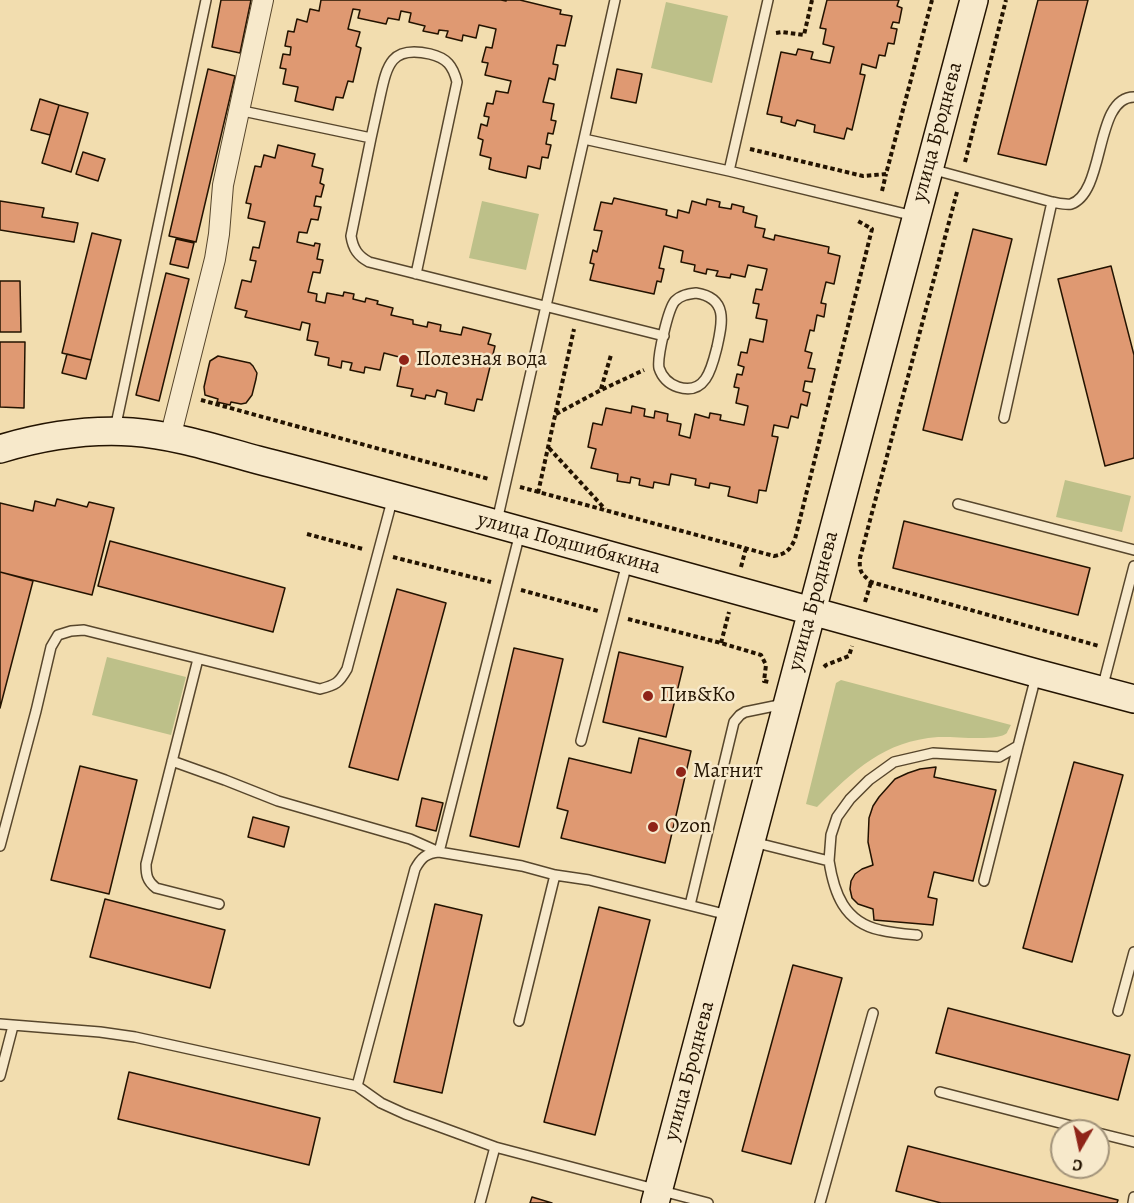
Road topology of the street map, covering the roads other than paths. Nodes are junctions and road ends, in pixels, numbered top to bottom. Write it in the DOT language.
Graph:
graph roads {
  1 [pos="206,0"];
  2 [pos="263,0"];
  3 [pos="615,0"];
  4 [pos="768,0"];
  5 [pos="974,0"];
  6 [pos="1134,97"];
  7 [pos="238,110"];
  8 [pos="371,138"];
  9 [pos="584,139"];
  10 [pos="928,168"];
  11 [pos="729,171"];
  12 [pos="1052,202"];
  13 [pos="916,216"];
  14 [pos="416,274"];
  15 [pos="546,306"];
  16 [pos="664,336"];
  17 [pos="1004,418"];
  18 [pos="114,431"];
  19 [pos="170,438"];
  20 [pos="0,449"];
  21 [pos="394,496"];
  22 [pos="958,504"];
  23 [pos="508,527"];
  24 [pos="1134,550"];
  25 [pos="628,560"];
  26 [pos="1134,566"];
  27 [pos="811,611"];
  28 [pos="198,659"];
  29 [pos="1036,674"];
  30 [pos="1102,690"];
  31 [pos="1134,699"];
  32 [pos="787,704"];
  33 [pos="581,741"];
  34 [pos="1018,746"];
  35 [pos="172,761"];
  36 [pos="750,841"];
  37 [pos="0,846"];
  38 [pos="439,852"];
  39 [pos="829,861"];
  40 [pos="555,875"];
  41 [pos="984,880"];
  42 [pos="219,904"];
  43 [pos="690,905"];
  44 [pos="731,916"];
  45 [pos="917,935"];
  46 [pos="1134,952"];
  47 [pos="1118,1011"];
  48 [pos="873,1013"];
  49 [pos="519,1021"];
  50 [pos="0,1024"];
  51 [pos="13,1026"];
  52 [pos="0,1076"];
  53 [pos="357,1086"];
  54 [pos="940,1092"];
  55 [pos="1050,1120"];
  56 [pos="1110,1136"];
  57 [pos="1134,1142"];
  58 [pos="495,1147"];
  59 [pos="657,1196"];
  60 [pos="1134,1197"];
  61 [pos="480,1203"];
  62 [pos="708,1203"];
  63 [pos="820,1203"];
  64 [pos="1132,1203"];
  1 -- 18 [label="lane"];
  2 -- 7 [label="street"];
  3 -- 9 [label="lane"];
  4 -- 11 [label="lane"];
  5 -- 10 [label="main road, улица Броднева"];
  6 -- 12 [label="lane"];
  7 -- 8 [label="lane"];
  7 -- 19 [label="street"];
  8 -- 14 [label="lane"];
  8 -- 14 [label="lane"];
  9 -- 11 [label="lane"];
  9 -- 15 [label="lane"];
  10 -- 12 [label="lane"];
  10 -- 13 [label="main road, улица Броднева"];
  11 -- 13 [label="lane"];
  12 -- 17 [label="lane"];
  13 -- 27 [label="main road, улица Броднева"];
  14 -- 15 [label="lane"];
  15 -- 16 [label="lane"];
  15 -- 23 [label="lane"];
  16 -- 16 [label="lane"];
  18 -- 19 [label="main road, улица Подшибякина"];
  18 -- 20 [label="main road, улица Подшибякина"];
  19 -- 21 [label="main road, улица Подшибякина"];
  21 -- 23 [label="main road, улица Подшибякина"];
  21 -- 28 [label="lane"];
  22 -- 24 [label="lane"];
  23 -- 25 [label="main road, улица Подшибякина"];
  23 -- 38 [label="lane"];
  25 -- 27 [label="main road, улица Подшибякина"];
  25 -- 33 [label="lane"];
  26 -- 30 [label="lane"];
  27 -- 29 [label="main road, улица Подшибякина"];
  27 -- 32 [label="main road, улица Броднева"];
  28 -- 35 [label="lane"];
  28 -- 37 [label="lane"];
  29 -- 30 [label="main road, улица Подшибякина"];
  29 -- 34 [label="lane"];
  30 -- 31 [label="main road, улица Подшибякина"];
  32 -- 36 [label="main road, улица Броднева"];
  32 -- 43 [label="lane"];
  34 -- 39 [label="lane"];
  34 -- 41 [label="lane"];
  35 -- 38 [label="lane"];
  35 -- 42 [label="lane"];
  36 -- 39 [label="lane"];
  36 -- 44 [label="main road, улица Броднева"];
  38 -- 40 [label="lane"];
  38 -- 53 [label="lane"];
  39 -- 45 [label="lane"];
  40 -- 43 [label="lane"];
  40 -- 49 [label="lane"];
  43 -- 44 [label="lane"];
  44 -- 59 [label="main road, улица Броднева"];
  46 -- 47 [label="lane"];
  48 -- 63 [label="lane"];
  50 -- 51 [label="lane"];
  51 -- 52 [label="lane"];
  51 -- 53 [label="lane"];
  53 -- 58 [label="lane"];
  54 -- 55 [label="lane"];
  56 -- 57 [label="lane"];
  58 -- 59 [label="lane"];
  58 -- 61 [label="lane"];
  59 -- 62 [label="lane"];
  60 -- 64 [label="lane"];
}
